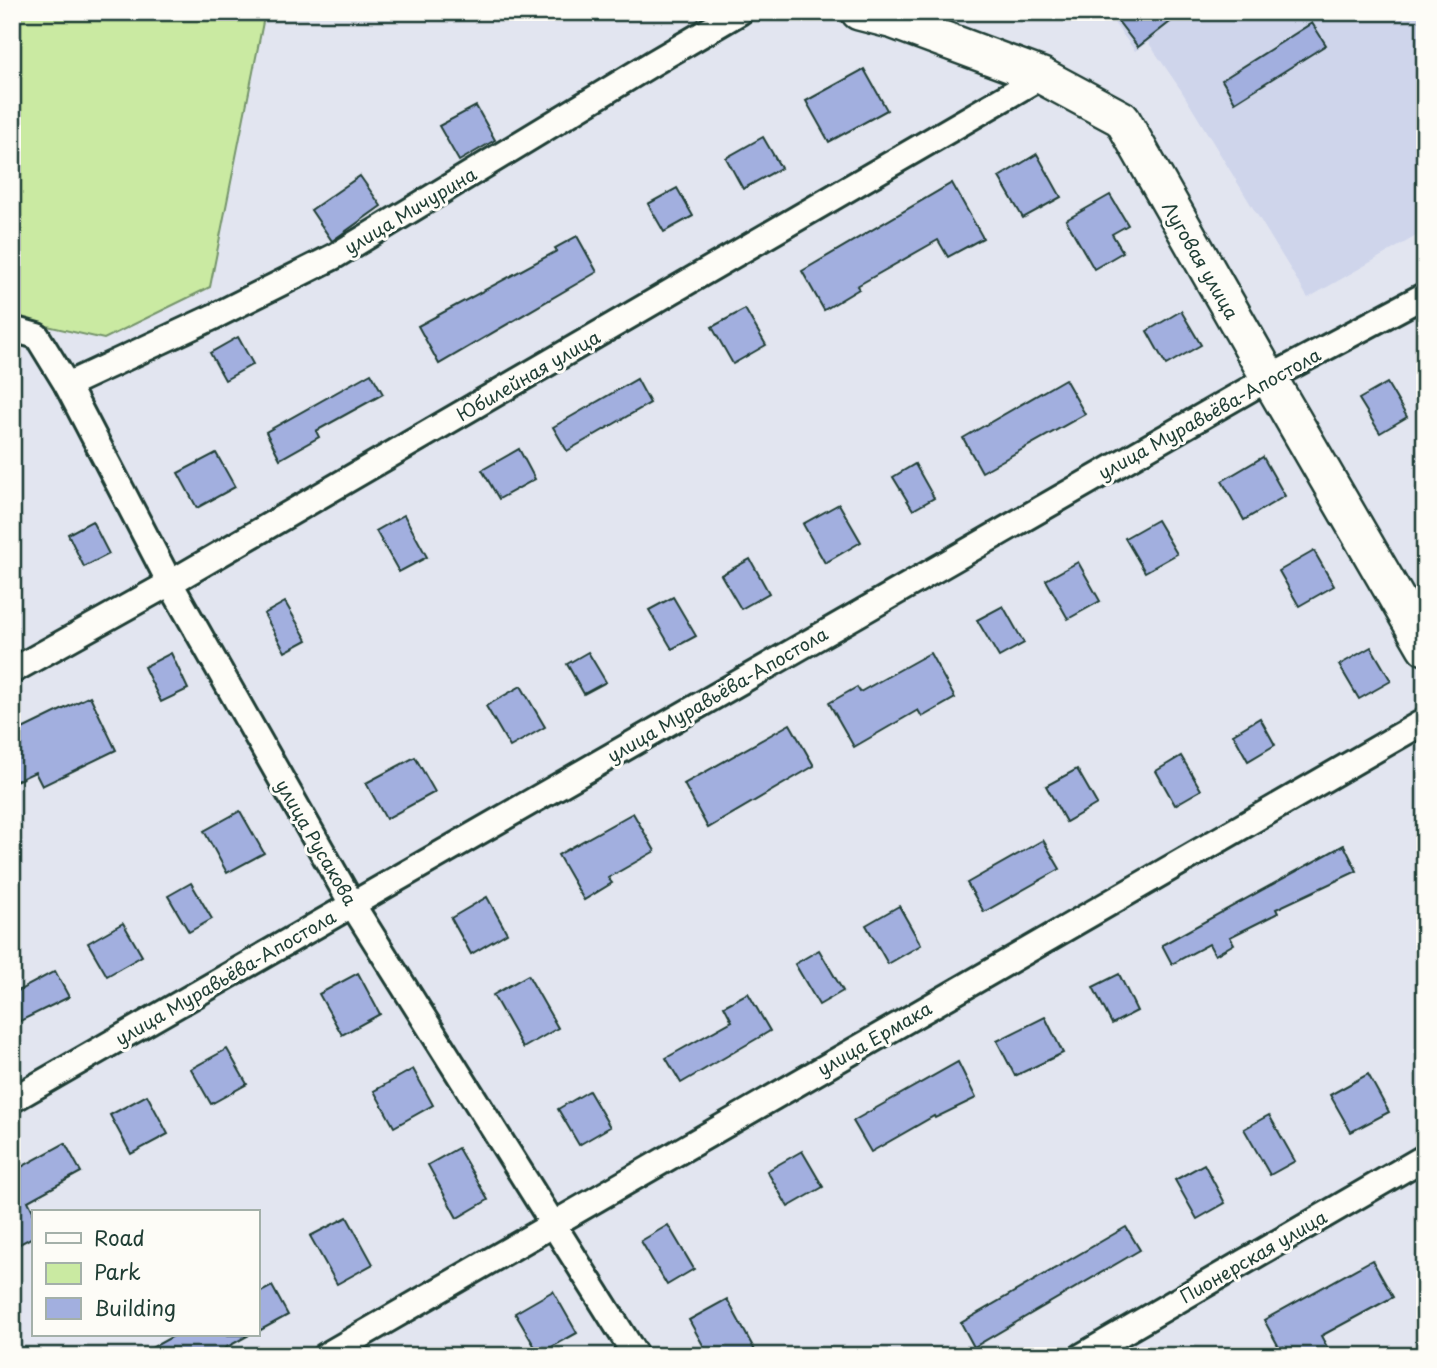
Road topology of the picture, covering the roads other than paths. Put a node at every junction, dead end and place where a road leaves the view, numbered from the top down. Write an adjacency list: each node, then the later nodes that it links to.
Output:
1 (740, 12): 7 (street, улица Мичурина)
2 (859, 12): 3 (street, Луговая улица)
3 (1042, 76): 6 (street, Луговая улица); 8 (street, Юбилейная улица)
4 (1425, 295): 6 (street, улица Муравьёва-Апостола)
5 (12, 329): 7 (street, улица Русакова)
6 (1269, 378): 9 (street, Луговая улица); 12 (street, улица Муравьёва-Апостола)
7 (67, 385): 8 (street, улица Русакова)
8 (170, 583): 10 (street, Юбилейная улица); 12 (street, улица Русакова)
9 (1425, 647)
10 (12, 671)
11 (1425, 721): 15 (street, улица Ермака)
12 (352, 904): 13 (street, улица Муравьёва-Апостола); 15 (street, улица Русакова)
13 (12, 1100)
14 (1425, 1157): 18 (street, Пионерская улица)
15 (551, 1224): 16 (street, улица Ермака); 17 (street, улица Русакова)
16 (325, 1356)
17 (636, 1356)
18 (1082, 1356)

